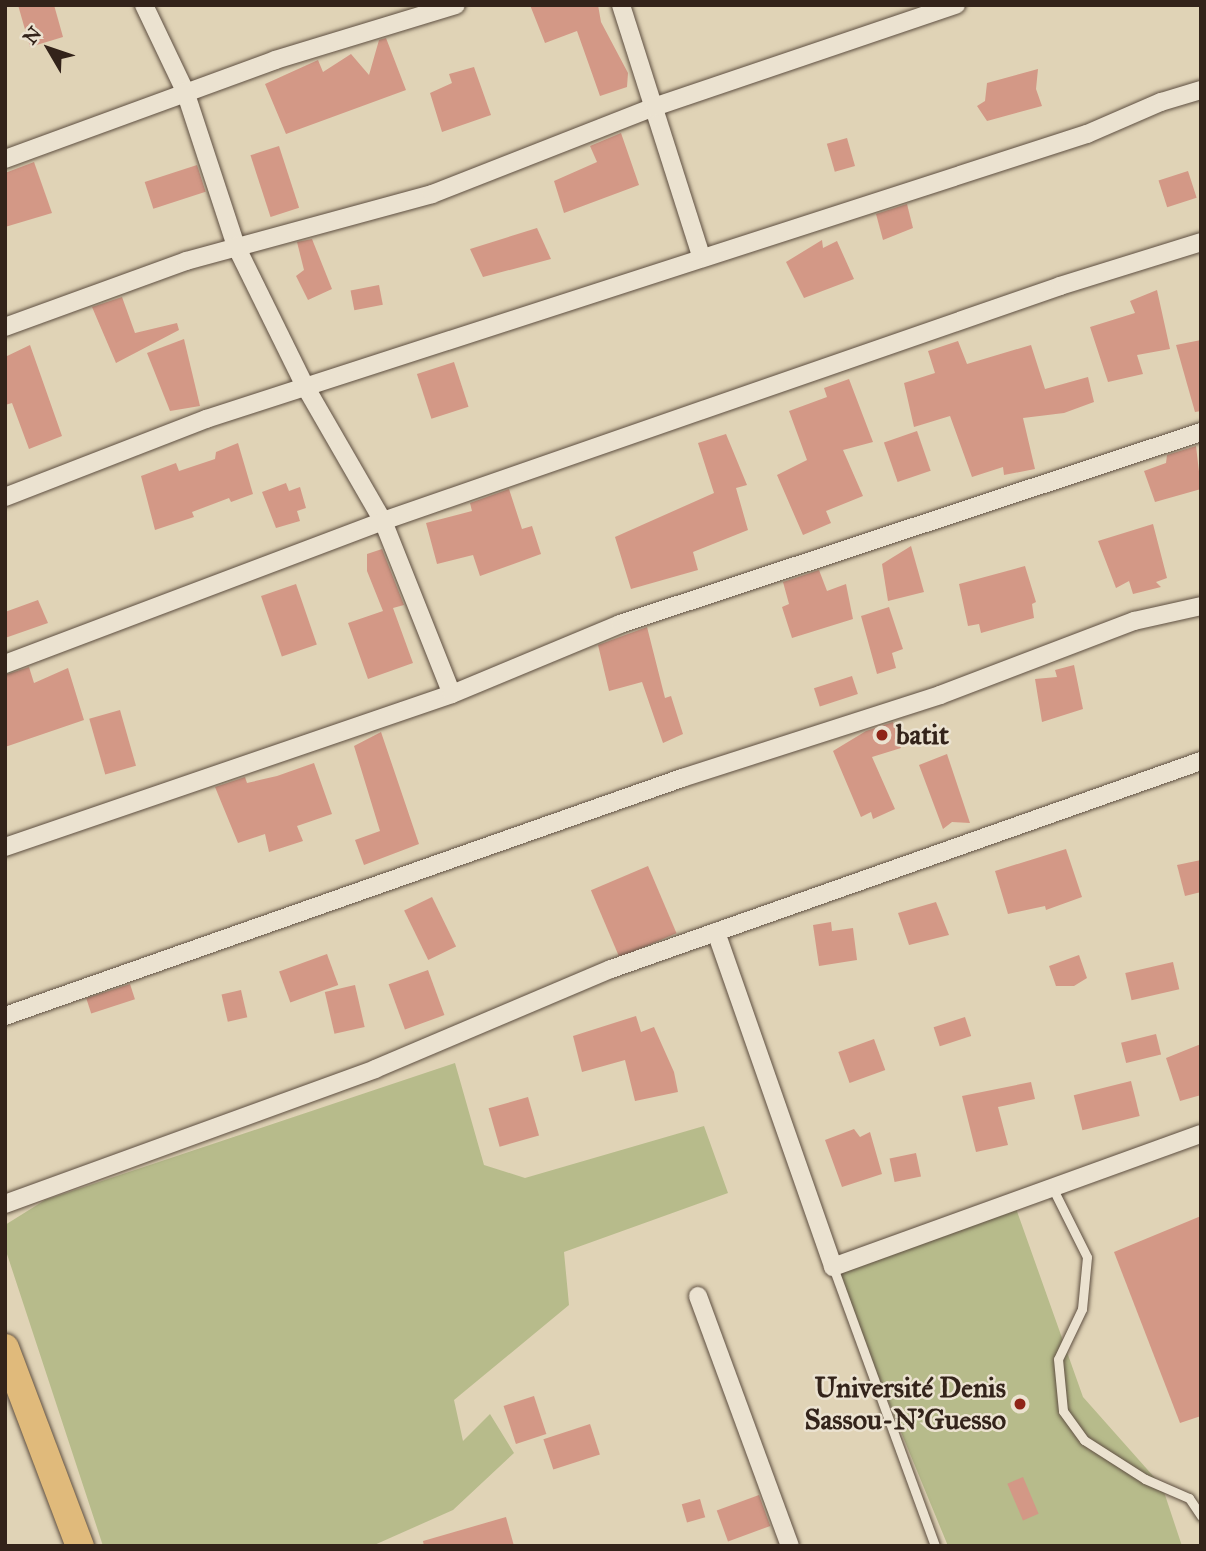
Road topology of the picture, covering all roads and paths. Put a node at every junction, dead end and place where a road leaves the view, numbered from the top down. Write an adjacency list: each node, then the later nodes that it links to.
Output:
1 (144, 5): 6 (street)
2 (456, 5): 6 (street)
3 (621, 5): 7 (street)
4 (956, 5): 7 (street)
5 (1201, 90): 11 (street)
6 (184, 91): 8 (street); 10 (street)
7 (654, 107): 10 (street); 11 (street)
8 (5, 159)
9 (1201, 242): 16 (street)
10 (236, 246): 12 (street); 13 (street)
11 (701, 256): 13 (street)
12 (5, 327)
13 (305, 386): 15 (street); 16 (street)
14 (1201, 432): 19 (street)
15 (5, 497)
16 (383, 521): 18 (street); 19 (street)
17 (1201, 606): 23 (street)
18 (5, 664)
19 (452, 694): 21 (street)
20 (1201, 761): 22 (street)
21 (5, 847)
22 (716, 932): 26 (street); 27 (street)
23 (5, 1016)
24 (1201, 1135): 25 (street)
25 (1052, 1187): 27 (street); 30 (lane)
26 (5, 1204)
27 (833, 1267): 33 (lane)
28 (698, 1296): 32 (street)
29 (5, 1348): 31 (main road)
30 (1201, 1516)
31 (80, 1546)
32 (790, 1546)
33 (934, 1546)

